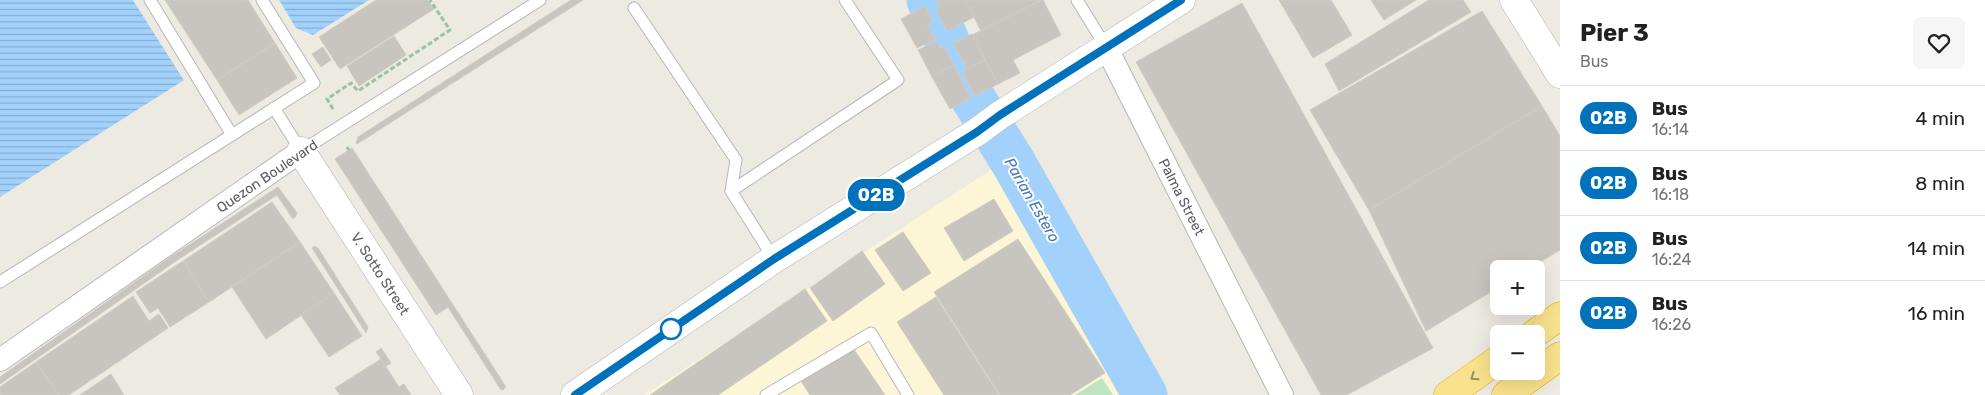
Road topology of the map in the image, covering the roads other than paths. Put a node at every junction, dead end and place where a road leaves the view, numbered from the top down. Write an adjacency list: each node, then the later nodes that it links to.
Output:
1 (150, 0): 12 (lane)
2 (262, 0): 11 (lane)
3 (845, 0): 14 (lane)
4 (1077, 0): 9 (lane, Palma Street)
5 (1181, 0): 9 (street)
6 (1514, 0): 10 (street)
7 (532, 2): 13 (lane, Quezon Boulevard)
8 (634, 8): 14 (lane)
9 (1106, 48): 15 (street); 26 (street, Palma Street)
10 (1560, 74)
11 (274, 108): 12 (lane); 13 (lane)
12 (232, 135): 16 (lane)
13 (301, 151): 20 (street, Quezon Boulevard); 22 (street, V. Sotto Street)
14 (731, 191): 15 (lane)
15 (774, 259): 23 (street)
16 (0, 282)
17 (1560, 316): 18 (highway)
18 (1545, 326)
19 (1560, 356): 28 (highway)
20 (0, 360)
21 (1490, 365): 27 (highway, one-way to 27)
22 (460, 395)
23 (575, 395)
24 (766, 395): 25 (lane)
25 (908, 395)
26 (1282, 395)
27 (1448, 395)
28 (1506, 395)

